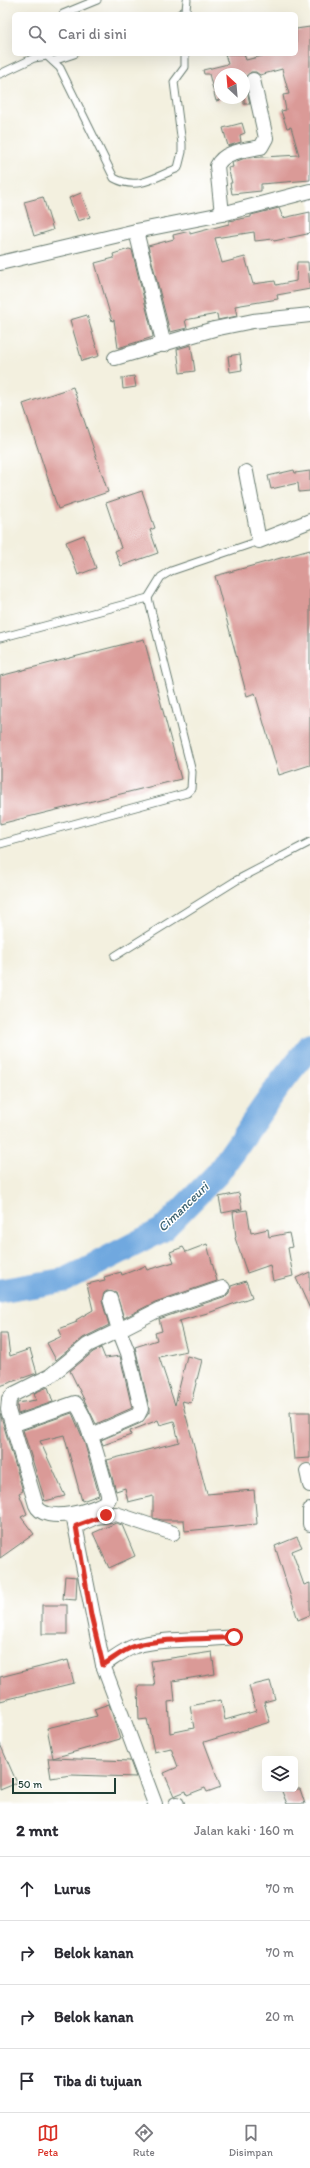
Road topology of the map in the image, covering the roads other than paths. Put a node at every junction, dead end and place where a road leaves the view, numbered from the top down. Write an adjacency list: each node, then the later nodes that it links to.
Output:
1 (97, 0): 3 (lane)
2 (187, 0): 4 (lane)
3 (68, 12)
4 (183, 12)
5 (185, 56): 6 (lane)
6 (49, 57): 7 (lane)
7 (0, 74)
8 (253, 80): 10 (street)
9 (310, 191): 10 (street)
10 (222, 214): 11 (street)
11 (136, 231): 12 (street); 14 (street)
12 (0, 263)
13 (310, 315): 14 (street)
14 (164, 345): 15 (street)
15 (115, 358)
16 (246, 472): 18 (street)
17 (310, 521): 18 (street)
18 (258, 541): 19 (lane)
19 (148, 598): 20 (lane); 22 (lane)
20 (0, 638)
21 (310, 842): 23 (lane)
22 (0, 844)
23 (115, 956)
24 (223, 1288): 26 (street)
25 (110, 1299): 26 (street)
26 (119, 1330): 27 (street); 28 (street)
27 (12, 1425): 28 (street); 30 (street)
28 (90, 1436): 30 (street)
29 (310, 1510): 31 (street)
30 (74, 1520): 32 (street); 34 (street)
31 (310, 1524)
32 (173, 1533)
33 (234, 1637): 34 (street)
34 (103, 1665): 35 (street)
35 (155, 1804)

